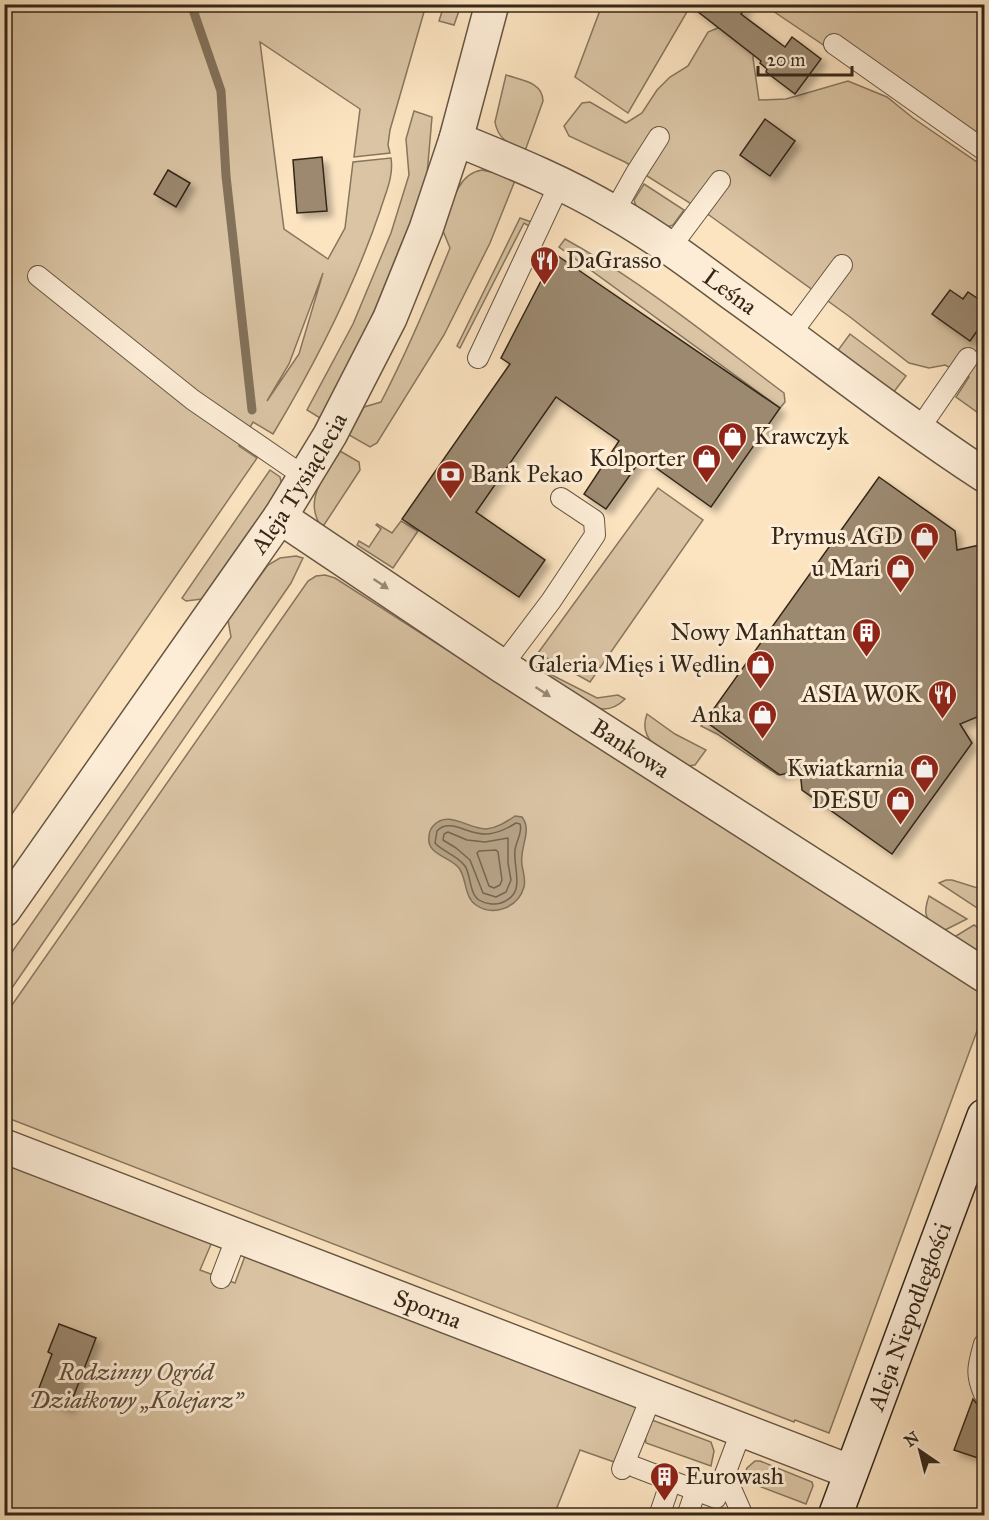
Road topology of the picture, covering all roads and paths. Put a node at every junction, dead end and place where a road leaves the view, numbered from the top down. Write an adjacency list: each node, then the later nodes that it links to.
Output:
1 (492, 4): 4 (street, Aleja Tysiąclecia)
2 (834, 44): 5 (lane)
3 (659, 137): 8 (lane)
4 (456, 139): 7 (street, Leśna); 17 (street, Aleja Tysiąclecia)
5 (984, 150)
6 (720, 181): 9 (lane)
7 (560, 183): 8 (street, Leśna); 13 (lane)
8 (614, 212): 9 (street, Leśna)
9 (670, 248): 12 (street, Leśna)
10 (842, 265): 12 (lane)
11 (38, 276): 17 (lane)
12 (790, 335): 15 (street, Leśna)
13 (478, 358)
14 (968, 358): 15 (lane)
15 (919, 429): 16 (street, Leśna)
16 (984, 475)
17 (305, 477): 19 (street, Aleja Tysiąclecia)
18 (561, 498): 20 (lane)
19 (280, 517): 20 (street, Bankowa, one-way to 20); 21 (street, Aleja Tysiąclecia)
20 (501, 666): 22 (street, Bankowa, one-way to 22)
21 (4, 910)
22 (984, 975)
23 (982, 1128): 31 (street, Aleja Niepodległości)
24 (4, 1146): 25 (street, Sporna)
25 (237, 1236): 26 (lane); 29 (street, Sporna)
26 (221, 1278)
27 (984, 1344): 28 (lane)
28 (984, 1394)
29 (652, 1395): 30 (street, Sporna); 33 (lane)
30 (742, 1429): 31 (street, Sporna); 32 (lane)
31 (851, 1472): 38 (street, Aleja Niepodległości)
32 (724, 1475): 34 (lane); 37 (lane)
33 (671, 1481): 34 (lane); 35 (lane)
34 (696, 1490): 36 (lane)
35 (659, 1515)
36 (687, 1515)
37 (743, 1515)
38 (835, 1515)

